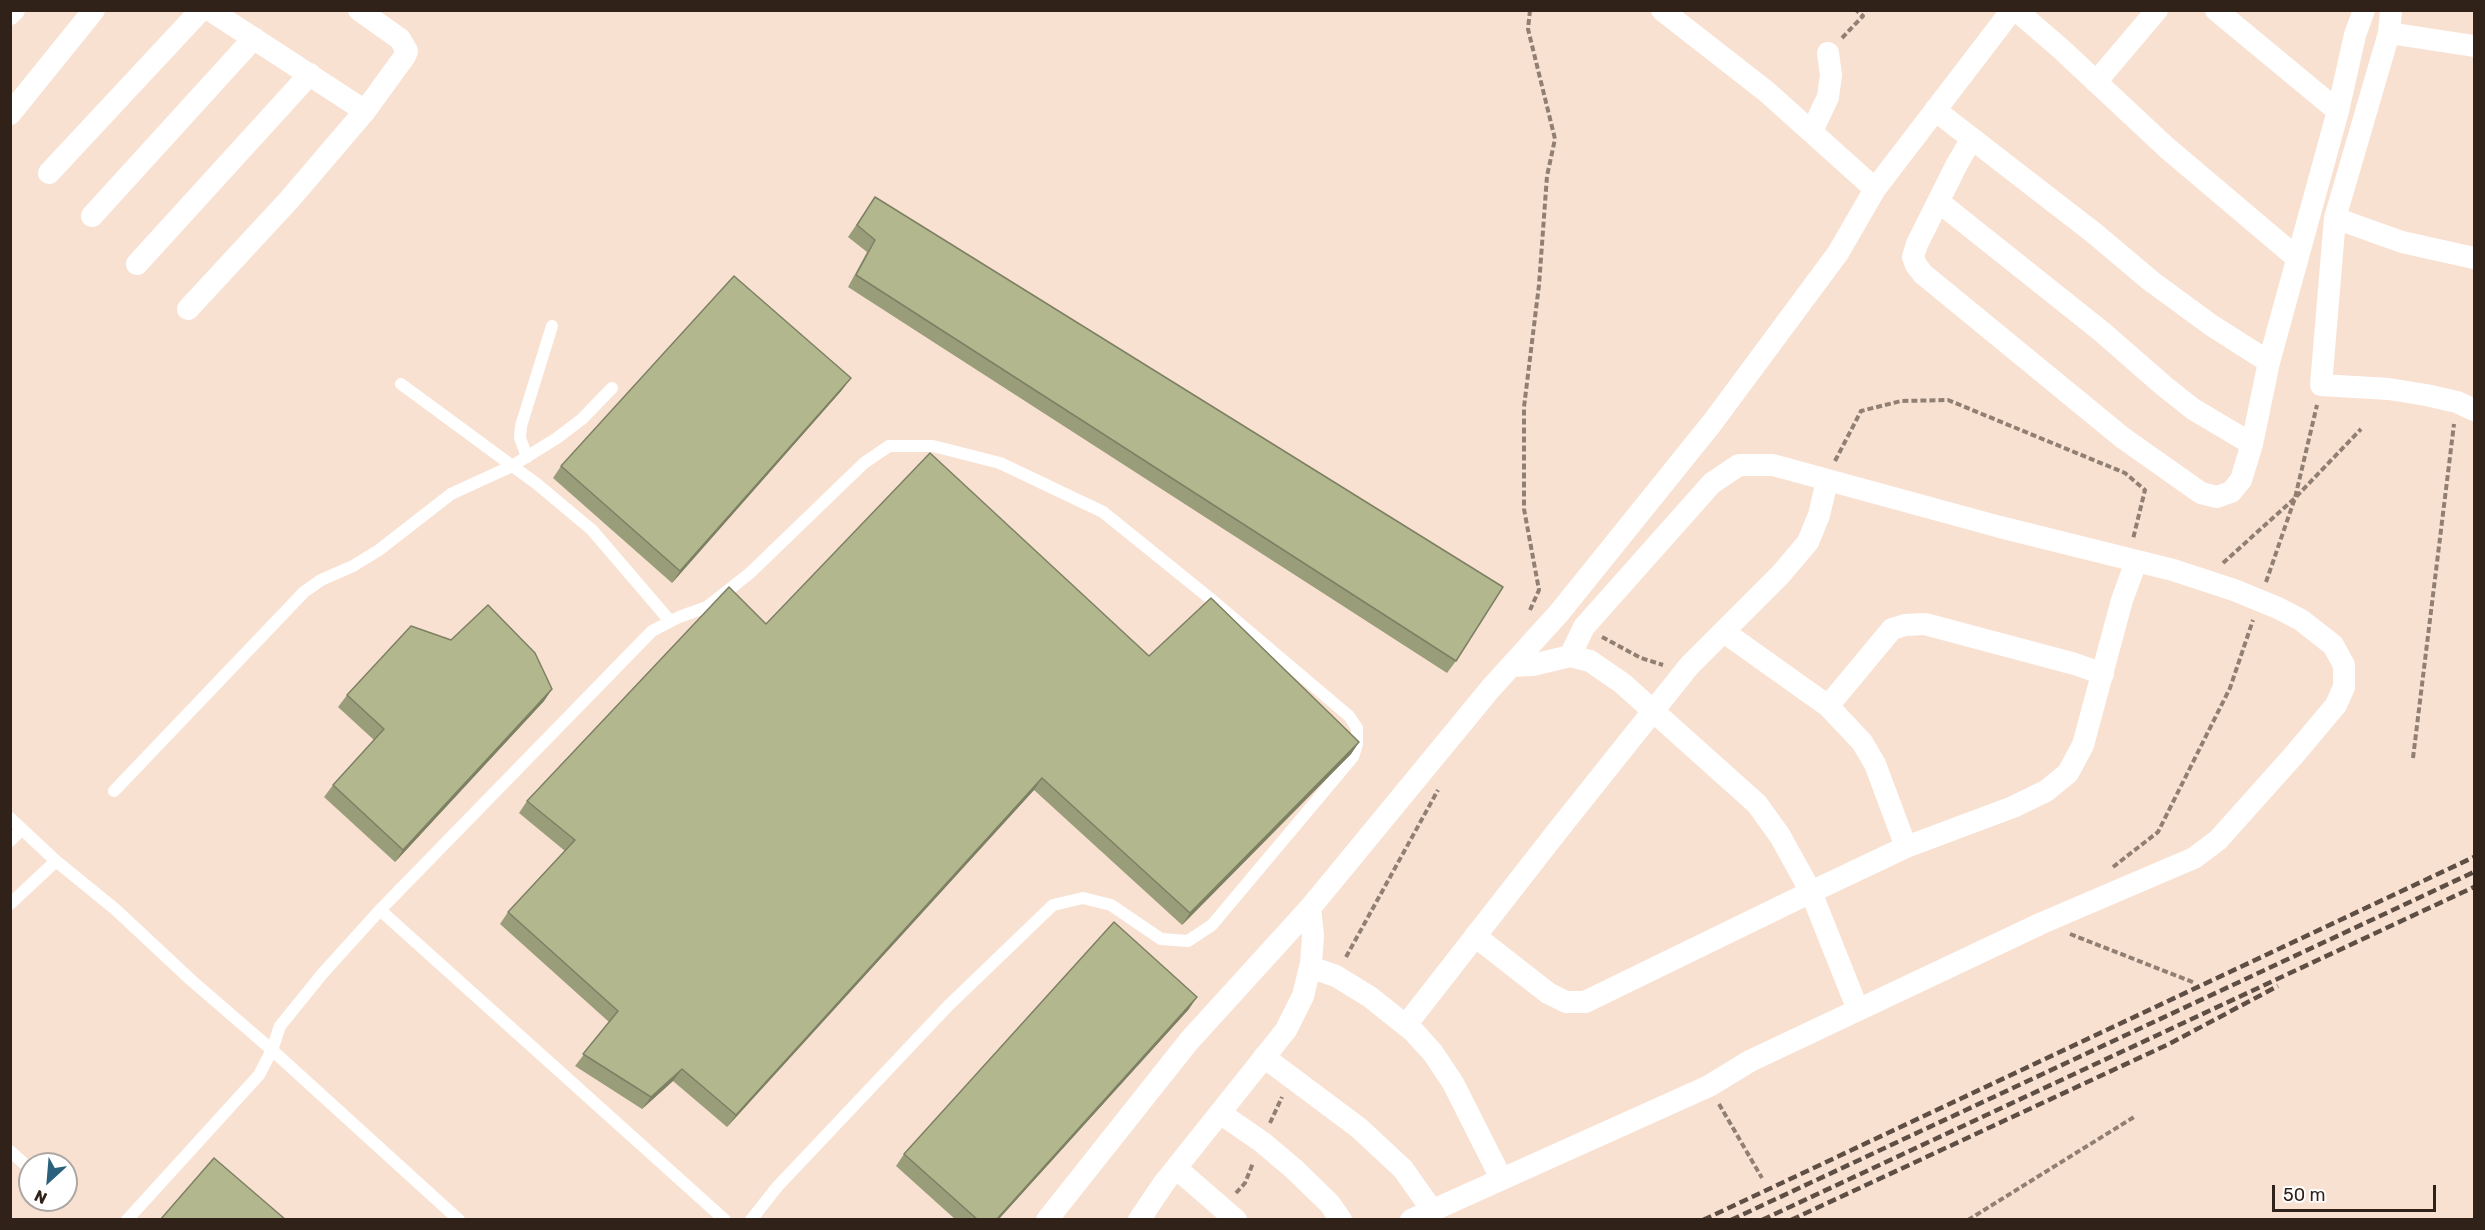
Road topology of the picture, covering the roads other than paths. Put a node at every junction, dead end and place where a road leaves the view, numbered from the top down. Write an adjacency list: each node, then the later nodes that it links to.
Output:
1 (14, 10): 12 (street)
2 (94, 10): 22 (street)
3 (201, 10): 25 (street)
4 (210, 10): 14 (street)
5 (359, 10): 20 (street)
6 (1662, 10): 23 (street)
7 (2014, 10): 18 (street); 19 (street)
8 (2157, 10): 18 (street)
9 (2216, 10): 21 (street)
10 (2364, 10): 21 (street)
11 (2391, 10): 13 (street)
12 (10, 14)
13 (2389, 33): 15 (street); 29 (street)
14 (254, 38): 17 (street); 28 (street)
15 (2475, 46)
16 (1828, 53): 23 (street)
17 (310, 74): 20 (street); 32 (street)
18 (2096, 82): 30 (street)
19 (1935, 110): 24 (street); 26 (street)
20 (365, 111): 33 (street)
21 (2338, 111): 30 (street)
22 (10, 114)
23 (1812, 131): 26 (street)
24 (1971, 140): 27 (street); 35 (street)
25 (49, 173)
26 (1875, 189): 47 (street)
27 (1939, 202): 39 (street); 39 (street)
28 (92, 216)
29 (2335, 218): 31 (street); 38 (street)
30 (2296, 258): 35 (street)
31 (2475, 258)
32 (137, 264)
33 (188, 309)
34 (552, 326): 40 (lane)
35 (2269, 362): 39 (street)
36 (401, 384): 41 (lane)
37 (612, 388): 40 (lane)
38 (2466, 406)
39 (2252, 444)
40 (527, 457): 41 (lane)
41 (512, 466): 44 (lane); 51 (lane)
42 (1827, 481): 43 (street); 45 (street); 46 (street)
43 (2136, 562): 48 (street); 63 (street)
44 (670, 621): 60 (lane); 75 (lane)
45 (1724, 632): 49 (street); 50 (street)
46 (1570, 656): 47 (street); 50 (street)
47 (1511, 666): 59 (street)
48 (2103, 674): 49 (street); 55 (street)
49 (1828, 706): 55 (street)
50 (1653, 711): 57 (street); 61 (street)
51 (114, 791)
52 (10, 818): 53 (lane)
53 (22, 829): 54 (lane); 56 (lane)
54 (10, 841)
55 (1906, 848): 57 (street)
56 (56, 861): 58 (lane); 65 (lane)
57 (1811, 892): 61 (street); 63 (street)
58 (10, 904)
59 (1310, 908): 62 (street); 76 (street)
60 (380, 910): 65 (lane); 74 (lane)
61 (1475, 936): 64 (street)
62 (1310, 967): 64 (street); 66 (street)
63 (1858, 1010): 69 (street)
64 (1406, 1025): 69 (street)
65 (272, 1050): 72 (lane); 73 (lane)
66 (1264, 1057): 67 (street); 70 (street)
67 (1220, 1113): 68 (street); 78 (street)
68 (1176, 1168): 71 (street); 77 (street)
69 (1501, 1178): 70 (street)
70 (1432, 1210): 79 (street)
71 (1230, 1214)
72 (127, 1220)
73 (459, 1220)
74 (725, 1220)
75 (751, 1220)
76 (1047, 1220)
77 (1139, 1220)
78 (1341, 1220)
79 (1412, 1220)

